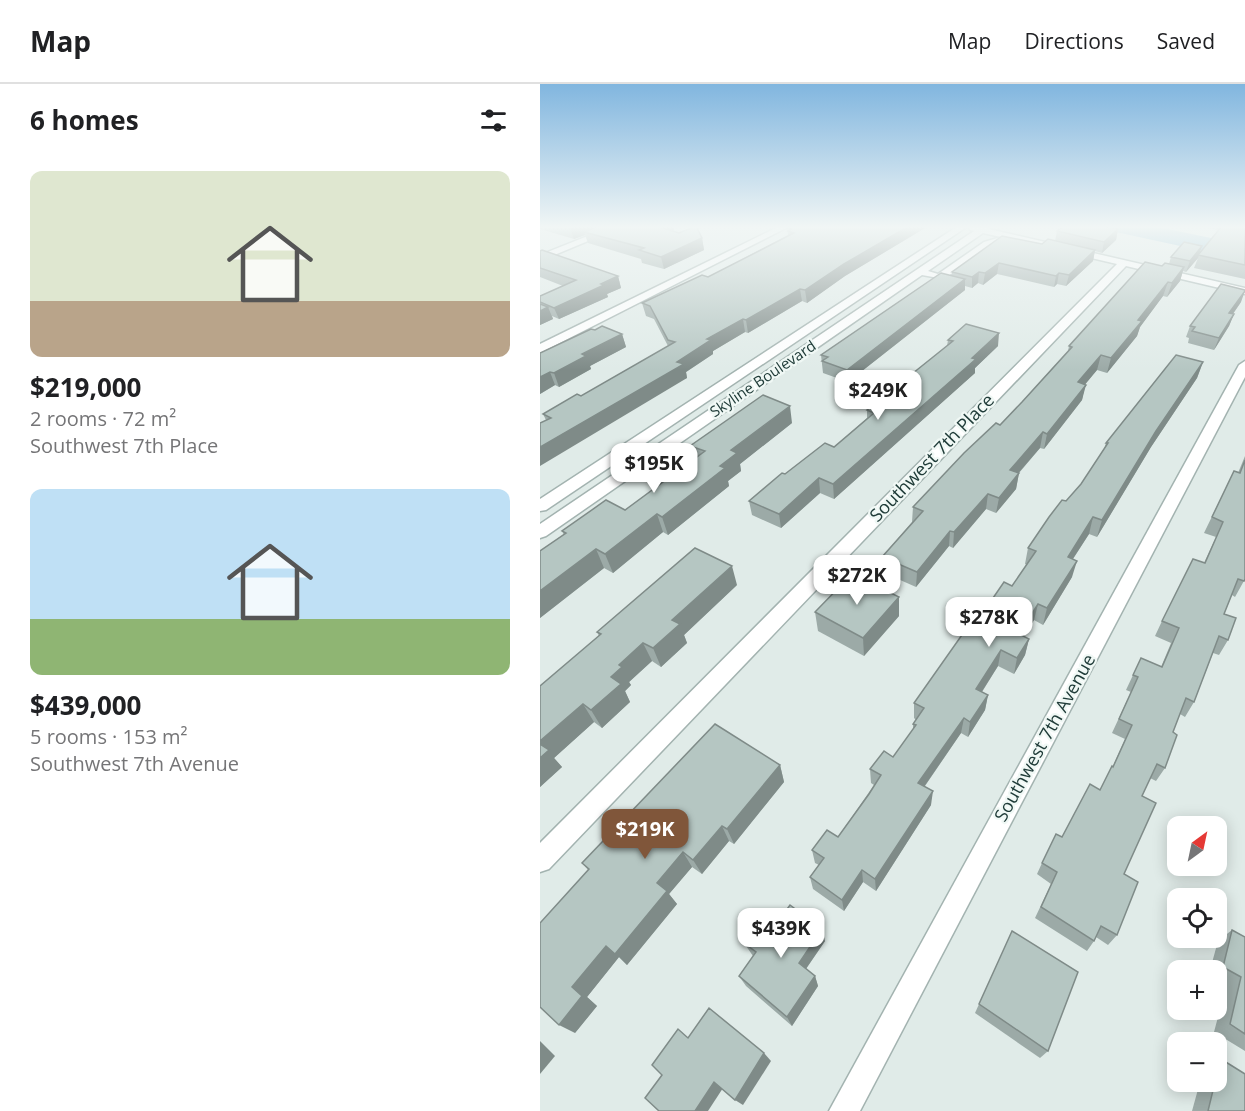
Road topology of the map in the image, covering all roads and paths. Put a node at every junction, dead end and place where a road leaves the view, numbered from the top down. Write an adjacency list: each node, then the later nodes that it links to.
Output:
1 (690, 274): 9 (street)
2 (891, 274): 11 (street, Skyline Boulevard)
3 (916, 274): 12 (street, Skyline Boulevard)
4 (927, 274): 5 (street)
5 (944, 274)
6 (1113, 274): 13 (street, Southwest 7th Place)
7 (1171, 274): 8 (street)
8 (1245, 291)
9 (540, 349)
10 (1245, 365): 14 (street, Southwest 7th Avenue)
11 (540, 506)
12 (540, 532)
13 (540, 860)
14 (844, 1111)

